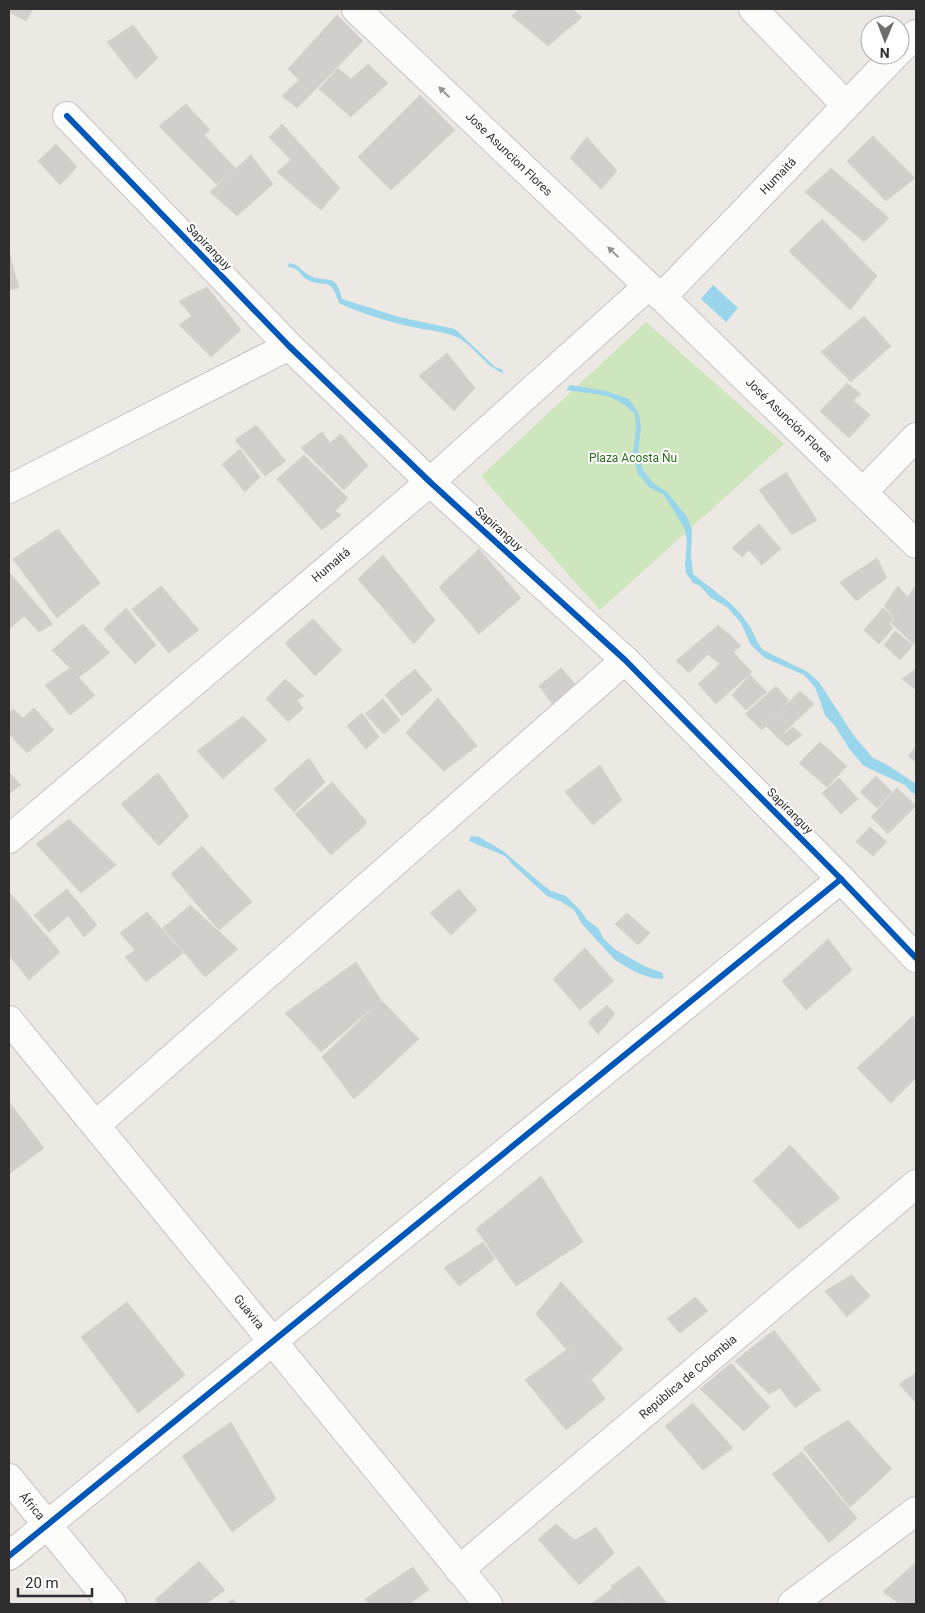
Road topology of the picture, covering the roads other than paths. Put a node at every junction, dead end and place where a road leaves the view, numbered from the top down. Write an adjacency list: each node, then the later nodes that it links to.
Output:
1 (356, 9): 6 (street, Jose Asuncion Flores, one-way to 1)
2 (753, 9): 4 (street)
3 (885, 65): 4 (street, Humaitá)
4 (846, 105): 6 (street, Humaitá)
5 (67, 116): 7 (street, Sapiranguy)
6 (655, 292): 9 (street, Humaitá); 11 (street, José Asunción Flores)
7 (289, 346): 9 (street, Sapiranguy); 10 (street)
8 (916, 436): 11 (street)
9 (430, 482): 13 (street, Sapiranguy); 14 (street, Humaitá)
10 (9, 489)
11 (863, 492): 12 (street, José Asunción Flores)
12 (916, 544)
13 (625, 660): 15 (street, Sapiranguy); 18 (street)
14 (9, 839)
15 (841, 879): 16 (street, Sapiranguy); 20 (street)
16 (916, 958)
17 (9, 1020): 18 (street, Guavira)
18 (96, 1125): 20 (street, Guavira)
19 (916, 1184): 25 (street, República de Colombia)
20 (272, 1341): 23 (street); 25 (street, Guavira)
21 (9, 1478): 23 (street, África)
22 (916, 1511): 28 (street)
23 (48, 1524): 24 (street); 26 (street, África)
24 (9, 1556)
25 (459, 1570): 27 (street, Guavira)
26 (112, 1604)
27 (488, 1604)
28 (792, 1604)

